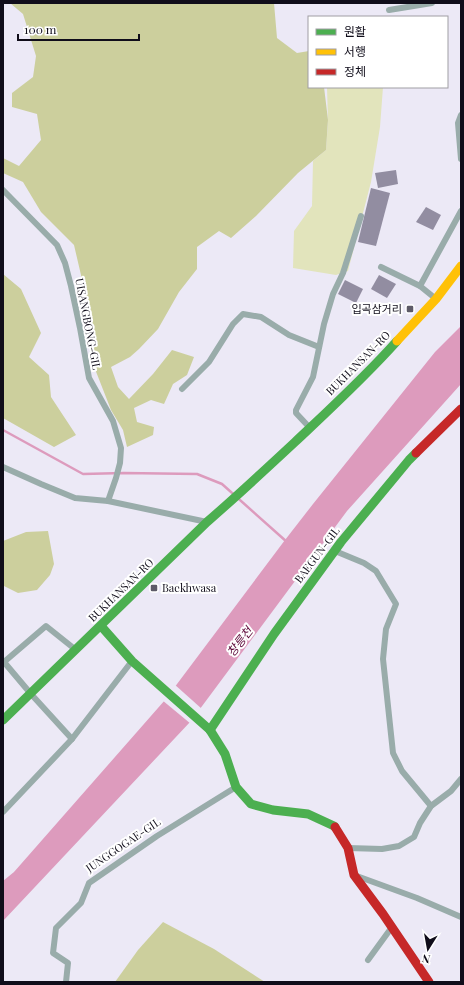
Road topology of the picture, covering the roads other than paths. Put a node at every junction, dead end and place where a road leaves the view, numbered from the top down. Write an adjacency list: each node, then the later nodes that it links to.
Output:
1 (432, 3): 2 (street)
2 (389, 10)
3 (461, 115): 4 (street)
4 (461, 159)
5 (3, 190): 17 (street, UISANGBONG-GIL)
6 (461, 211): 10 (street)
7 (361, 216): 12 (street)
8 (461, 266): 11 (street, BUKHANSAN-RO)
9 (381, 267): 10 (street)
10 (420, 286): 11 (street)
11 (436, 299): 15 (street, BUKHANSAN-RO)
12 (319, 347): 13 (street); 15 (street)
13 (182, 389)
14 (461, 409): 19 (street, BAEGUN-GIL)
15 (310, 428): 18 (street, BUKHANSAN-RO)
16 (3, 467): 17 (street)
17 (108, 501): 18 (street)
18 (208, 522): 20 (street, BUKHANSAN-RO)
19 (335, 551): 25 (street, BAEGUN-GIL); 29 (street)
20 (101, 626): 21 (street, BUKHANSAN-RO); 22 (street)
21 (76, 650): 23 (street, BUKHANSAN-RO); 23 (street)
22 (132, 661): 25 (street); 26 (street)
23 (31, 694): 24 (street, BUKHANSAN-RO); 26 (street)
24 (3, 720)
25 (210, 730): 28 (street)
26 (72, 739): 30 (street)
27 (461, 779): 29 (street)
28 (236, 788): 31 (street); 36 (street, JUNGGOGAE-GIL)
29 (431, 806): 31 (street)
30 (3, 812)
31 (348, 848): 32 (street)
32 (354, 874): 33 (street); 34 (street)
33 (461, 917)
34 (392, 927): 35 (street); 37 (street)
35 (368, 960)
36 (66, 982)
37 (429, 982)

